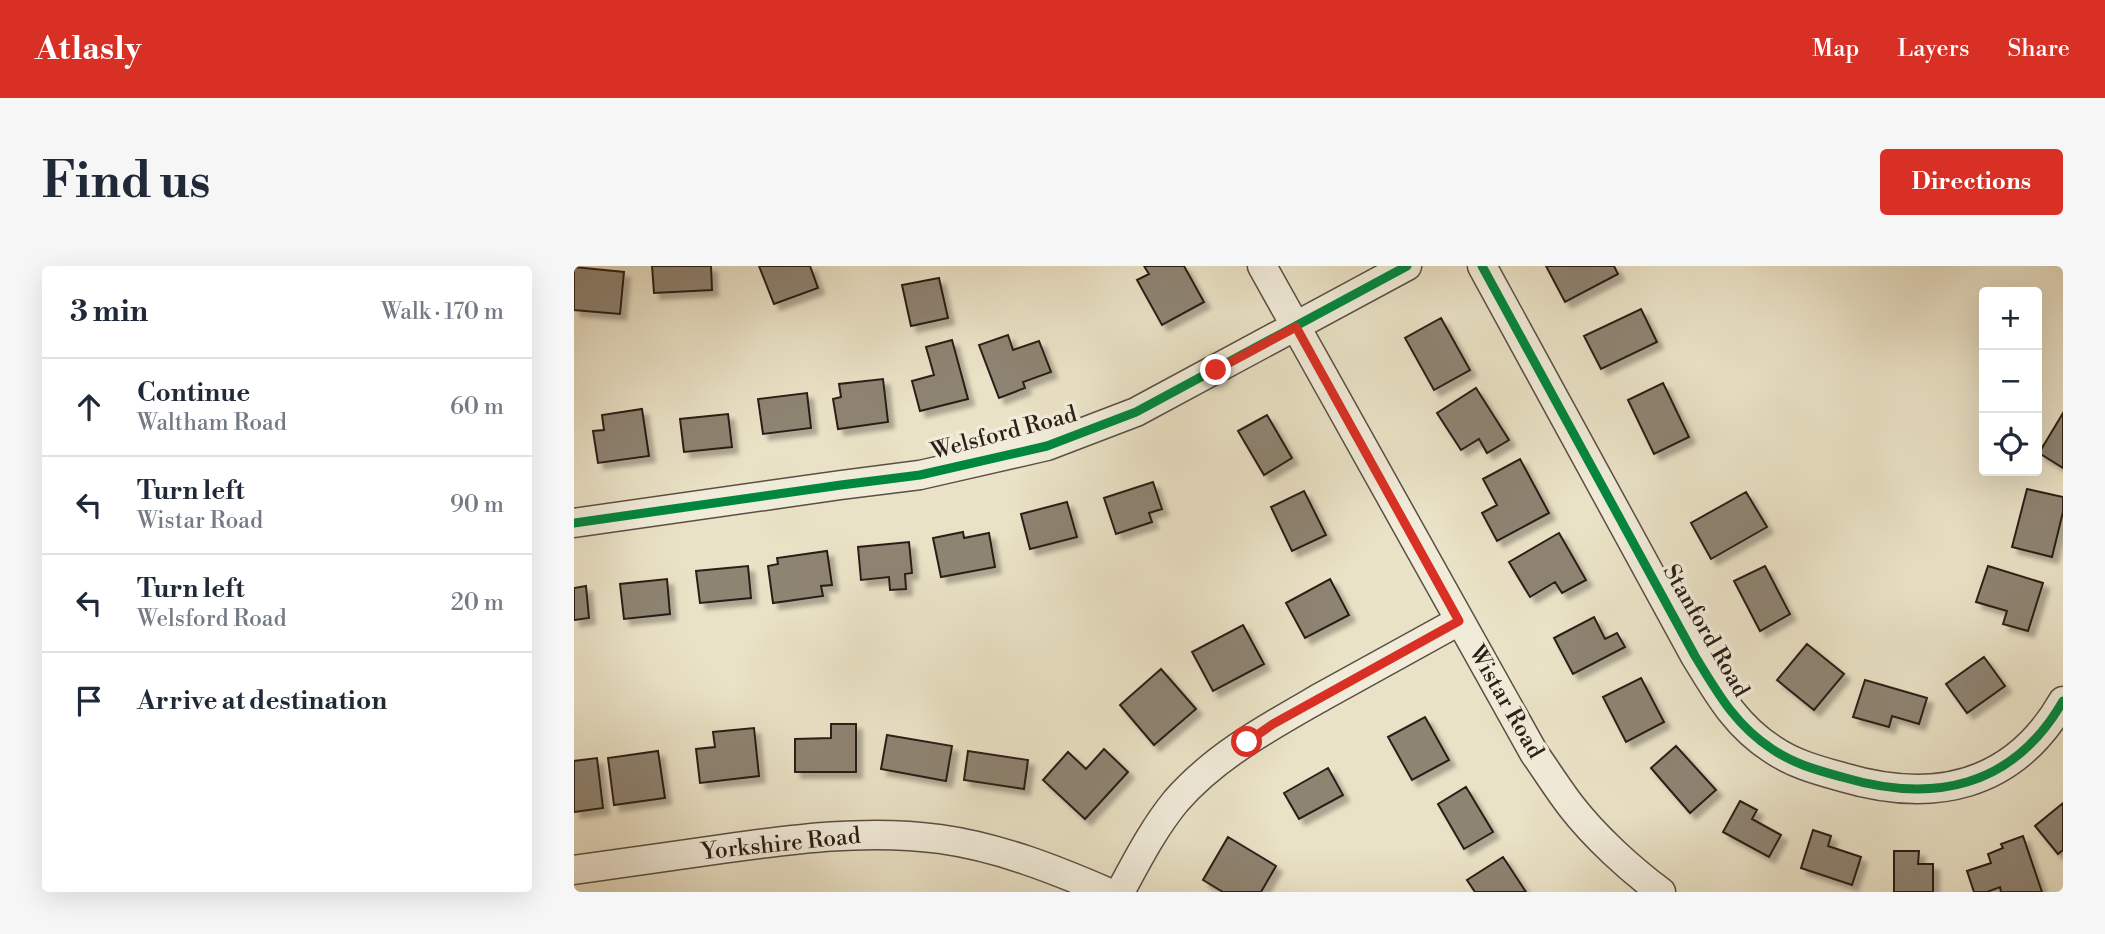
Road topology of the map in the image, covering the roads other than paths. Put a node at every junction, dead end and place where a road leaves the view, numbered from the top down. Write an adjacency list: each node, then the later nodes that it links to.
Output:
1 (1262, 266): 4 (street, Wistar Road)
2 (1407, 266): 4 (street, Welsford Road)
3 (1482, 266): 7 (street, Stanford Road)
4 (1296, 327): 5 (street, Welsford Road); 6 (street, Wistar Road)
5 (574, 523)
6 (1459, 621): 10 (street); 11 (street, Wistar Road)
7 (2063, 701)
8 (574, 870): 9 (street, Yorkshire Road)
9 (1107, 892)
10 (1120, 892)
11 (1661, 892)

